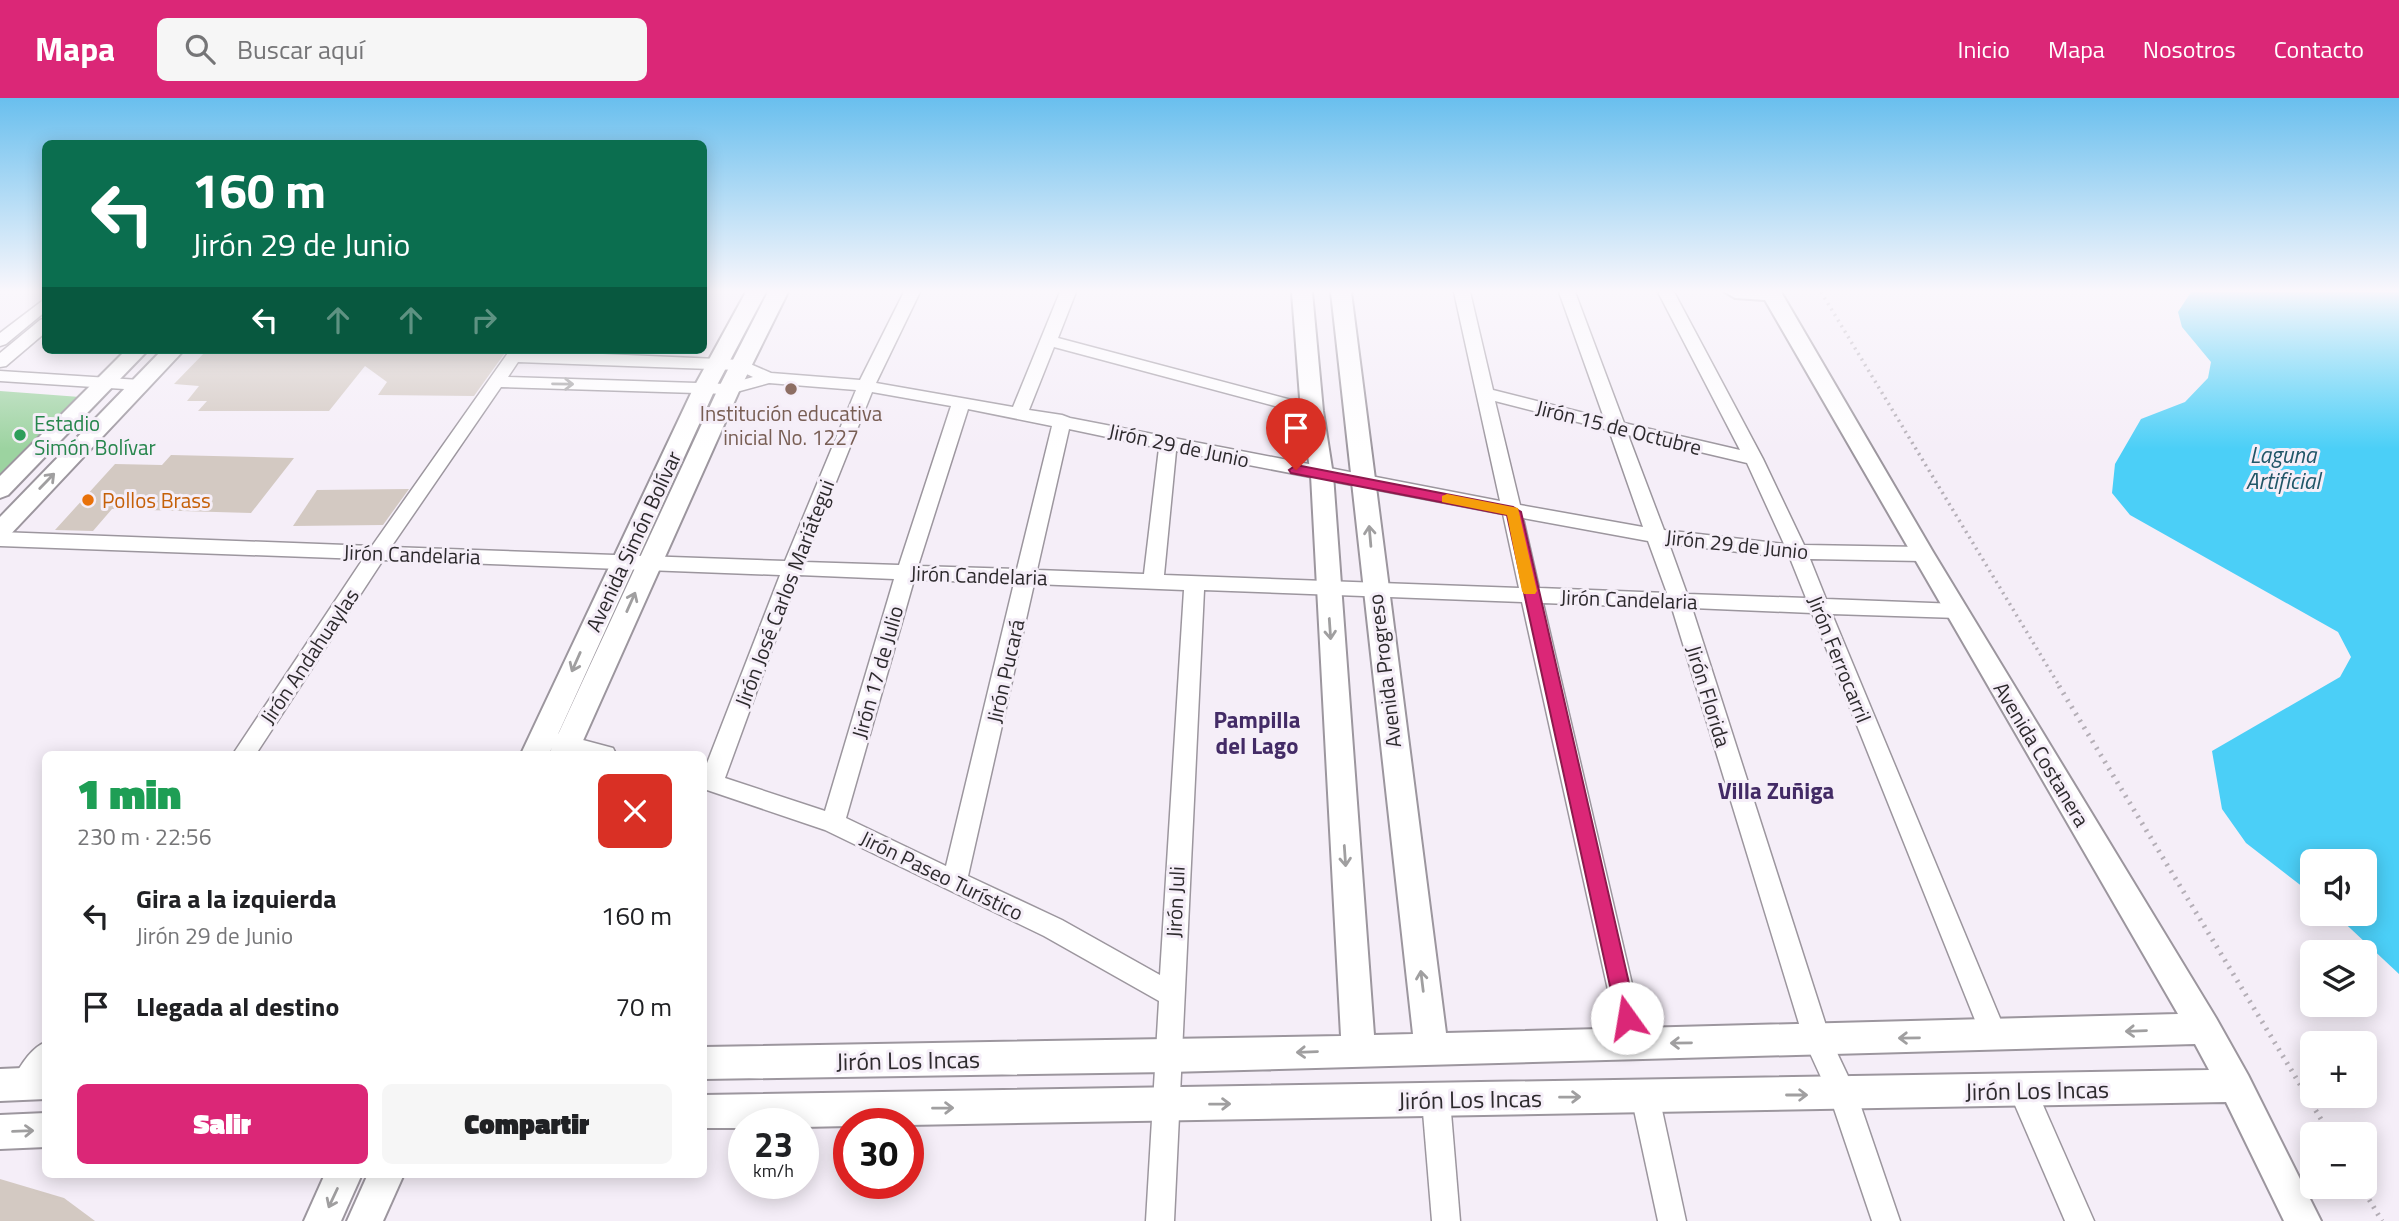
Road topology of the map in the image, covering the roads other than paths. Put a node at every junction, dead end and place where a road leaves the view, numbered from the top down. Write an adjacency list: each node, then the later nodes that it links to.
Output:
1 (21, 344): 16 (street)
2 (737, 344): 17 (street, Avenida Simón Bolívar)
3 (743, 344): 17 (street, Avenida Simón Bolívar)
4 (886, 344): 23 (street, Jirón José Carlos Mariátegui)
5 (1048, 344): 28 (street)
6 (1062, 344): 27 (street)
7 (1306, 344): 27 (street)
8 (1348, 344): 34 (street, Avenida Progreso)
9 (1474, 344): 25 (street)
10 (1586, 344): 30 (street, Jirón Florida)
11 (1694, 344): 32 (street, Jirón Ferrocarril)
12 (1801, 344): 42 (street, Avenida Costanera)
13 (134, 354): 21 (street)
14 (170, 354): 22 (street)
15 (515, 354): 17 (street, Jirón 29 de Junio); 20 (street, Jirón Andahuaylas)
16 (0, 362)
17 (729, 365): 19 (street, Jirón 29 de Junio); 24 (street, Avenida Simón Bolívar)
18 (0, 376): 21 (street)
19 (768, 377): 23 (street, Jirón 29 de Junio); 24 (street, Jirón 29 de Junio)
20 (495, 382): 24 (street, Jirón 29 de Junio, one-way to 24); 41 (street, Jirón Andahuaylas)
21 (105, 383): 22 (street); 35 (street)
22 (140, 385): 37 (street, one-way to 22)
23 (866, 386): 26 (street, Jirón 29 de Junio); 45 (street, Jirón José Carlos Mariátegui)
24 (717, 388): 43 (street, Avenida Simón Bolívar); 44 (street, Avenida Simón Bolívar)
25 (1485, 393): 30 (street, Jirón 15 de Octubre); 36 (street)
26 (961, 402): 28 (street, Jirón 29 de Junio); 46 (street, Jirón 17 de Julio)
27 (1312, 411): 33 (street)
28 (1019, 413): 29 (street, Jirón 29 de Junio)
29 (1062, 420): 31 (street, Jirón 29 de Junio); 47 (street, Jirón Pucará)
30 (1615, 426): 32 (street, Jirón 15 de Octubre); 38 (street, Jirón Florida)
31 (1168, 443): 33 (street, Jirón 29 de Junio); 48 (street)
32 (1754, 458): 40 (street, Jirón Ferrocarril)
33 (1322, 475): 34 (street, Jirón 29 de Junio); 51 (street)
34 (1365, 483): 36 (street, Jirón 29 de Junio); 50 (street, Avenida Progreso, one-way to 34)
35 (0, 490)
36 (1513, 512): 38 (street, Jirón 29 de Junio); 52 (street)
37 (0, 531)
38 (1656, 536): 40 (street, Jirón 29 de Junio); 53 (street, Jirón Florida)
39 (0, 539): 41 (street, Jirón Candelaria)
40 (1797, 552): 42 (street, Jirón 29 de Junio); 54 (street, Jirón Ferrocarril)
41 (377, 553): 43 (street, Jirón Candelaria); 58 (street, Jirón Andahuaylas)
42 (1922, 554): 55 (street, Avenida Costanera)
43 (622, 562): 44 (street, Jirón Candelaria); 56 (street, Avenida Simón Bolívar, one-way to 56)
44 (649, 563): 45 (street, Jirón Candelaria); 57 (street, Avenida Simón Bolívar, one-way to 44)
45 (792, 568): 46 (street, Jirón Candelaria); 59 (street, Jirón José Carlos Mariátegui)
46 (906, 573): 47 (street, Jirón Candelaria); 60 (street, Jirón 17 de Julio)
47 (1027, 577): 48 (street, Jirón Candelaria); 61 (street, Jirón Pucará)
48 (1153, 581): 49 (street, Jirón Candelaria)
49 (1194, 583): 51 (street, Jirón Candelaria); 62 (street, Jirón Juli)
50 (1374, 588): 51 (street, Jirón Candelaria); 52 (street, Jirón Candelaria); 67 (street, Avenida Progreso, one-way to 50)
51 (1328, 589): 68 (street, one-way to 68)
52 (1530, 596): 53 (street, Jirón Candelaria); 66 (street)
53 (1680, 601): 54 (street, Jirón Candelaria); 65 (street, Jirón Florida)
54 (1818, 607): 55 (street, Jirón Candelaria); 64 (street, Jirón Ferrocarril)
55 (1958, 611): 63 (street, Avenida Costanera)
56 (538, 747): 57 (street)
57 (566, 749)
58 (246, 751)
59 (708, 781): 60 (street, Jirón Paseo Turístico)
60 (833, 823): 61 (street, Jirón Paseo Turístico)
61 (955, 880): 62 (street, Jirón Paseo Turístico)
62 (1170, 994): 69 (street, Jirón Juli)
63 (2204, 1029): 64 (street, Jirón Los Incas, one-way to 64); 73 (street, Avenida Costanera)
64 (1994, 1035): 65 (street, Jirón Los Incas, one-way to 65)
65 (1816, 1040): 66 (street, Jirón Los Incas, one-way to 66); 75 (street, Jirón Florida)
66 (1633, 1044): 67 (street, Jirón Los Incas)
67 (1431, 1049): 68 (street, Jirón Los Incas)
68 (1358, 1050): 69 (street, Jirón Los Incas, one-way to 69)
69 (1170, 1056): 71 (street, Jirón Los Incas); 78 (street, Jirón Juli)
70 (42, 1059): 72 (street)
71 (707, 1063)
72 (24, 1084)
73 (2236, 1086): 74 (street, Jirón Los Incas); 91 (street, Avenida Costanera)
74 (2022, 1089): 75 (street, Jirón Los Incas); 90 (street)
75 (1843, 1095): 76 (street, Jirón Los Incas, one-way to 75); 89 (street, Jirón Florida)
76 (1645, 1096): 77 (street, Jirón Los Incas, one-way to 76); 88 (street)
77 (1436, 1100): 78 (street, Jirón Los Incas, one-way to 77); 87 (street)
78 (1168, 1104): 79 (street, Jirón Los Incas, one-way to 78); 86 (street, Jirón Juli)
79 (707, 1112)
80 (42, 1130): 81 (street, one-way to 80)
81 (0, 1132)
82 (342, 1178): 84 (street, one-way to 84)
83 (384, 1178): 85 (street)
84 (322, 1221)
85 (365, 1221)
86 (1160, 1221)
87 (1446, 1221)
88 (1672, 1221)
89 (1886, 1221)
90 (2080, 1221)
91 (2303, 1221)

